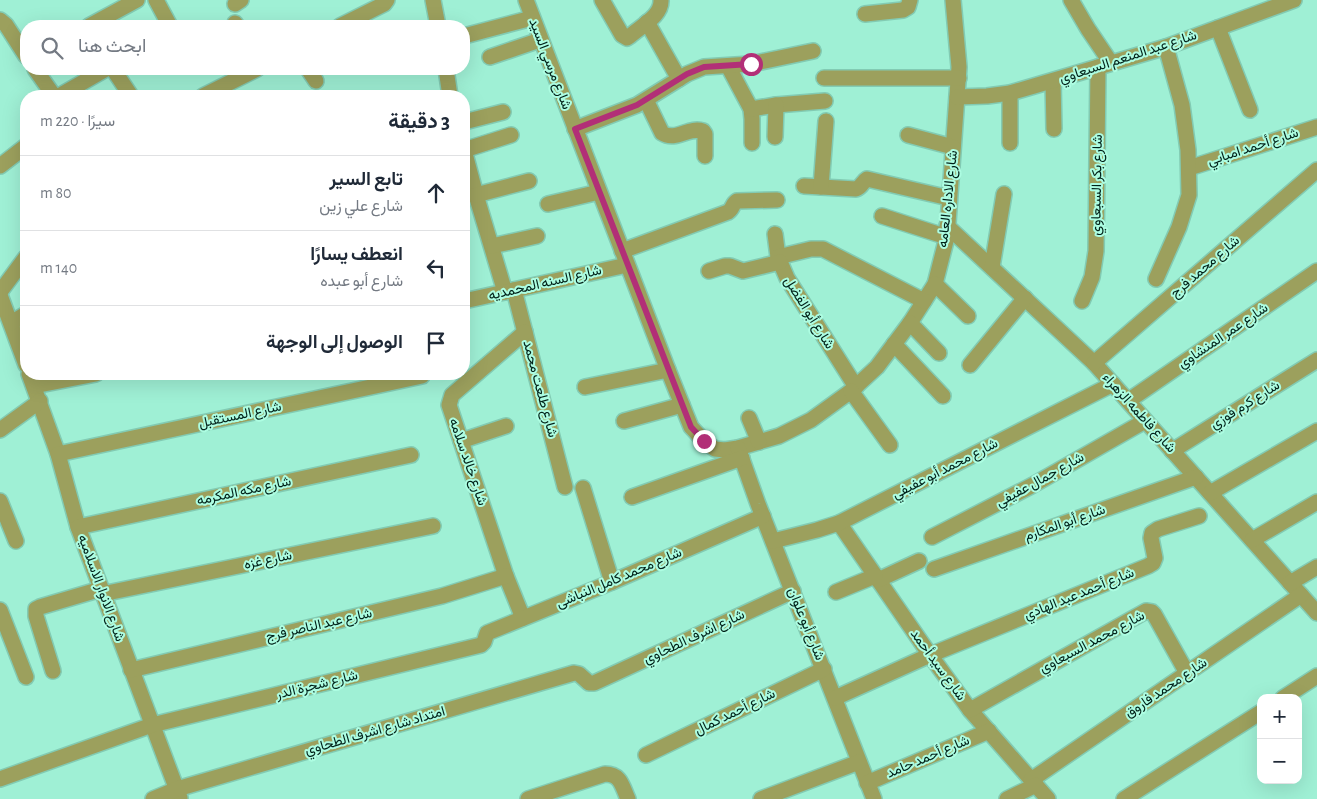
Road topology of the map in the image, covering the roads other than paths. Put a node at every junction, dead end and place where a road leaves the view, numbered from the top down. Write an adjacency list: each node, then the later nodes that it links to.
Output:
1 (137, 0): 15 (street)
2 (156, 0): 16 (street)
3 (387, 0): 17 (street)
4 (433, 0): 18 (street)
5 (526, 0): 13 (street, شارع مرسي السيد)
6 (602, 0): 19 (street)
7 (661, 0): 19 (street)
8 (910, 0): 12 (street)
9 (954, 0): 35 (street, شارع الاداره العامه)
10 (1071, 0): 27 (street)
11 (1294, 0): 20 (street, شارع عبد المنعم السبعاوي)
12 (865, 14)
13 (532, 18): 21 (street); 22 (street, شارع مرسي السيد)
14 (0, 20): 23 (street)
15 (100, 20)
16 (167, 20)
17 (352, 20)
18 (437, 20)
19 (648, 22): 36 (street)
20 (1218, 28): 24 (street, شارع عبد المنعم السبعاوي); 49 (street)
21 (470, 34)
22 (540, 40): 26 (street); 54 (street, شارع مرسي السيد)
23 (20, 47)
24 (1166, 47): 27 (street, شارع عبد المنعم السبعاوي); 66 (street)
25 (813, 51): 28 (street)
26 (490, 57)
27 (1104, 65): 37 (street, شارع عبد المنعم السبعاوي); 96 (street, شارع بكر السبعاوي)
28 (728, 66): 36 (street); 48 (street)
29 (39, 75): 38 (street)
30 (96, 75): 39 (street)
31 (117, 75): 40 (street)
32 (245, 75): 41 (street)
33 (447, 75): 42 (street)
34 (824, 78): 35 (street)
35 (959, 78): 44 (street, شارع الاداره العامه)
36 (679, 79): 45 (street)
37 (1053, 80): 43 (street, شارع عبد المنعم السبعاوي); 55 (street)
38 (50, 90)
39 (69, 90)
40 (127, 90)
41 (215, 90)
42 (449, 90)
43 (1010, 93): 44 (street, شارع عبد المنعم السبعاوي); 60 (street)
44 (958, 97): 61 (street, شارع الاداره العامه)
45 (646, 100): 54 (street); 64 (street)
46 (825, 101): 47 (street)
47 (776, 105): 48 (street); 58 (street)
48 (751, 109): 59 (street)
49 (1250, 110)
50 (503, 112): 51 (street)
51 (470, 120)
52 (826, 121): 71 (street)
53 (1317, 127): 66 (street, شارع أحمد امبابي)
54 (575, 129): 72 (street, شارع مرسي السيد)
55 (1054, 129)
56 (511, 135): 62 (street)
57 (908, 135): 61 (street)
58 (776, 138)
59 (752, 143)
60 (1010, 143)
61 (953, 147): 75 (street, شارع الاداره العامه)
62 (470, 148)
63 (20, 151): 65 (street)
64 (705, 156)
65 (0, 166)
66 (1189, 168): 89 (street)
67 (1317, 170): 106 (street, شارع محمد فرج)
68 (470, 172): 74 (street, شارع طلعت محمد)
69 (529, 181): 74 (street)
70 (804, 186): 71 (street)
71 (821, 187): 75 (street)
72 (599, 192): 77 (street); 83 (street, شارع مرسي السيد)
73 (1004, 194): 86 (street)
74 (476, 195): 82 (street, شارع طلعت محمد)
75 (949, 198): 79 (street, شارع الاداره العامه)
76 (777, 200): 83 (street, شارع السنه المحمديه)
77 (548, 204)
78 (882, 216): 79 (street)
79 (947, 231): 86 (street, شارع فاطمه الزهراء); 90 (street, شارع الاداره العامه)
80 (775, 234): 84 (street, شارع أبو الفضل)
81 (537, 236): 82 (street)
82 (492, 246): 91 (street, شارع طلعت محمد)
83 (624, 258): 91 (street, شارع السنه المحمديه); 108 (street, شارع مرسي السيد)
84 (779, 260): 87 (street); 95 (street); 113 (street, شارع أبو الفضل)
85 (20, 266): 92 (street)
86 (992, 267): 93 (street, شارع فاطمه الزهراء)
87 (709, 270)
88 (1317, 271): 116 (street, شارع عمر المنشاوي)
89 (1156, 279)
90 (935, 284): 95 (street, شارع الاداره العامه); 97 (street)
91 (510, 291): 94 (street, شارع السنه المحمديه); 101 (street, شارع طلعت محمد)
92 (0, 294): 99 (street)
93 (1025, 298): 106 (street, شارع فاطمه الزهراء); 107 (street)
94 (470, 301)
95 (924, 301): 100 (street, شارع الاداره العامه)
96 (1082, 301)
97 (968, 316)
98 (20, 317): 99 (street)
99 (10, 323): 103 (street)
100 (910, 323): 102 (street, شارع الاداره العامه); 104 (street)
101 (525, 332): 124 (street, شارع خالد سلامه); 132 (street, شارع طلعت محمد)
102 (894, 344): 113 (street, شارع الاداره العامه); 114 (street)
103 (20, 349)
104 (938, 354)
105 (1317, 360): 127 (street, شارع كرم فوزي)
106 (1094, 363): 111 (street, شارع فاطمه الزهراء)
107 (970, 365)
108 (668, 370): 112 (street); 117 (street, شارع مرسي السيد)
109 (32, 380): 115 (street, شارع الانوار الاسلاميه)
110 (403, 380): 129 (street, شارع المستقبل)
111 (1113, 384): 116 (street, شارع فاطمه الزهراء); 140 (street, شارع محمد أبو عفيفي)
112 (585, 387)
113 (853, 389): 125 (street, شارع الاداره العامه); 126 (street, شارع أبو الفضل)
114 (943, 396)
115 (40, 401): 122 (street); 129 (street, شارع الانوار الاسلاميه)
116 (1128, 401): 120 (street, شارع فاطمه الزهراء)
117 (682, 405): 119 (street); 128 (street, شارع مرسي السيد)
118 (749, 418): 125 (street)
119 (624, 421)
120 (1146, 421): 127 (street, شارع فاطمه الزهراء); 143 (street, شارع جمال عفيفي)
121 (506, 426): 124 (street)
122 (0, 430)
123 (1317, 431): 134 (street)
124 (461, 441): 150 (street, شارع خالد سلامه)
125 (759, 442): 128 (street, شارع الاداره العامه)
126 (890, 445)
127 (1172, 451): 131 (street, شارع فاطمه الزهراء)
128 (740, 453): 135 (street); 138 (street, شارع أبو علوان)
129 (58, 454): 142 (street, شارع الانوار الاسلاميه)
130 (411, 455): 142 (street, شارع مكه المكرمه)
131 (1196, 477): 134 (street, شارع فاطمه الزهراء); 149 (street, شارع أبو المكارم)
132 (565, 487)
133 (583, 488): 152 (street)
134 (1210, 493): 144 (street, شارع فاطمه الزهراء)
135 (632, 497)
136 (0, 501): 145 (street)
137 (1317, 502): 144 (street)
138 (763, 516): 146 (street, شارع أبو علوان); 152 (street, شارع محمد كامل النباشى)
139 (1199, 516): 162 (street, شارع أحمد عبد الهادي)
140 (839, 523): 146 (street, شارع محمد أبو عفيفي); 151 (street, شارع سيد أحمد)
141 (433, 526): 154 (street, شارع غزه)
142 (78, 527): 154 (street, شارع الانوار الاسلاميه)
143 (932, 537)
144 (1252, 540): 153 (street, شارع فاطمه الزهراء)
145 (16, 541)
146 (773, 541): 155 (street, شارع أبو علوان)
147 (919, 561): 151 (street)
148 (1317, 567): 153 (street)
149 (934, 569)
150 (506, 576): 160 (street, شارع خالد سلامه); 164 (street, شارع عبد الناصر فرج)
151 (876, 578): 156 (street); 162 (street, شارع سيد أحمد)
152 (612, 582): 160 (street, شارع محمد كامل النباشى)
153 (1290, 583): 157 (street, شارع فاطمه الزهراء)
154 (102, 591): 164 (street, شارع الانوار الاسلاميه); 165 (street, شارع غزه)
155 (793, 591): 163 (street, شارع أبو علوان); 169 (street, شارع اشرف الطحاوي)
156 (836, 592)
157 (1301, 595): 159 (street, شارع فاطمه الزهراء); 166 (street, شارع محمد فاروق)
158 (0, 610): 168 (street)
159 (1317, 613)
160 (523, 618): 161 (street, شارع محمد كامل النباشى)
161 (481, 644): 174 (street, شارع شجرة الدر)
162 (930, 655): 171 (street); 172 (street, شارع سيد أحمد)
163 (824, 669): 171 (street, شارع أبو علوان); 176 (street, شارع أحمد كمال)
164 (131, 670): 174 (street, شارع الانوار الاسلاميه)
165 (54, 671)
166 (1187, 673): 172 (street, شارع محمد السبعاوي); 180 (street, شارع محمد فاروق)
167 (1317, 676): 170 (street)
168 (26, 677)
169 (594, 683): 181 (street, امتداد شارع اشرف الطحاوي)
170 (1289, 694)
171 (835, 698): 177 (street, شارع أبو علوان)
172 (970, 710): 175 (street, شارع سيد أحمد)
173 (1257, 715): 189 (street)
174 (152, 725): 178 (street, شارع شجرة الدر); 181 (street, شارع الانوار الاسلاميه)
175 (989, 731): 179 (street, شارع أحمد حامد); 180 (street, شارع سيد أحمد)
176 (646, 755)
177 (859, 762): 179 (street, شارع أبو علوان); 185 (street)
178 (0, 779)
179 (867, 783): 186 (street, شارع أبو علوان)
180 (1034, 783): 187 (street, شارع محمد فاروق); 188 (street, شارع سيد أحمد)
181 (179, 794): 182 (street, امتداد شارع اشرف الطحاوي)
182 (154, 799)
183 (528, 799): 184 (street)
184 (628, 799)
185 (761, 799)
186 (874, 799)
187 (1007, 799)
188 (1048, 799)
189 (1124, 799)

